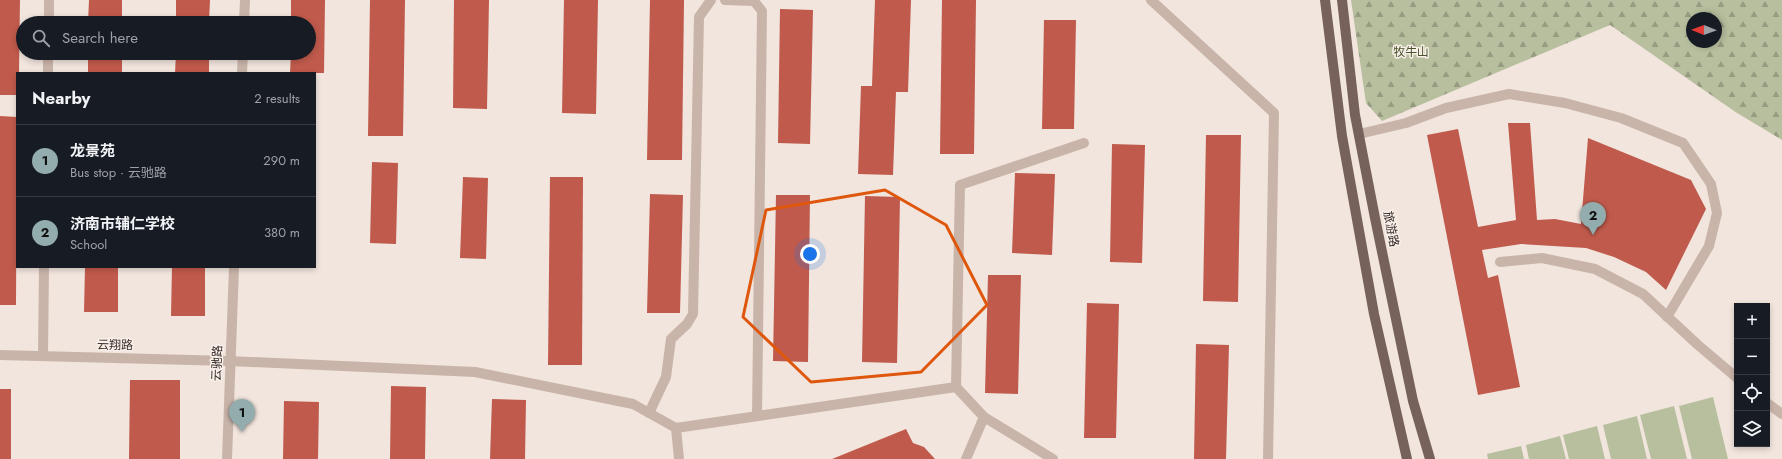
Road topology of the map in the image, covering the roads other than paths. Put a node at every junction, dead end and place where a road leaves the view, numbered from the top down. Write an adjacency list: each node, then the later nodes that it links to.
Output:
1 (49, 0): 9 (street)
2 (245, 0): 10 (street)
3 (711, 0): 27 (street)
4 (725, 0): 5 (street)
5 (732, 0): 29 (street)
6 (1151, 0): 36 (street)
7 (1325, 0): 37 (main road)
8 (1342, 0): 15 (main road, 旅游路)
9 (49, 16)
10 (244, 16)
11 (48, 60): 13 (street)
12 (243, 60): 14 (street)
13 (48, 72)
14 (242, 72)
15 (1359, 134): 20 (street); 38 (main road, 旅游路)
16 (1084, 143): 25 (street)
17 (1500, 262): 20 (street)
18 (44, 268): 22 (street)
19 (234, 268): 23 (street, 云驰路)
20 (1667, 316): 24 (street)
21 (0, 355): 22 (street, 云翔路)
22 (43, 356): 23 (street, 云翔路)
23 (230, 361): 27 (street, 云翔路); 32 (street, 云驰路)
24 (1734, 375)
25 (956, 388): 29 (street); 30 (street)
26 (1770, 405): 28 (street)
27 (649, 413): 31 (street, 云翔路)
28 (1782, 414)
29 (757, 416): 31 (street)
30 (984, 416): 34 (street); 35 (street)
31 (676, 428): 33 (street)
32 (227, 459)
33 (679, 459)
34 (966, 459)
35 (1053, 459)
36 (1268, 459)
37 (1407, 459)
38 (1430, 459)

